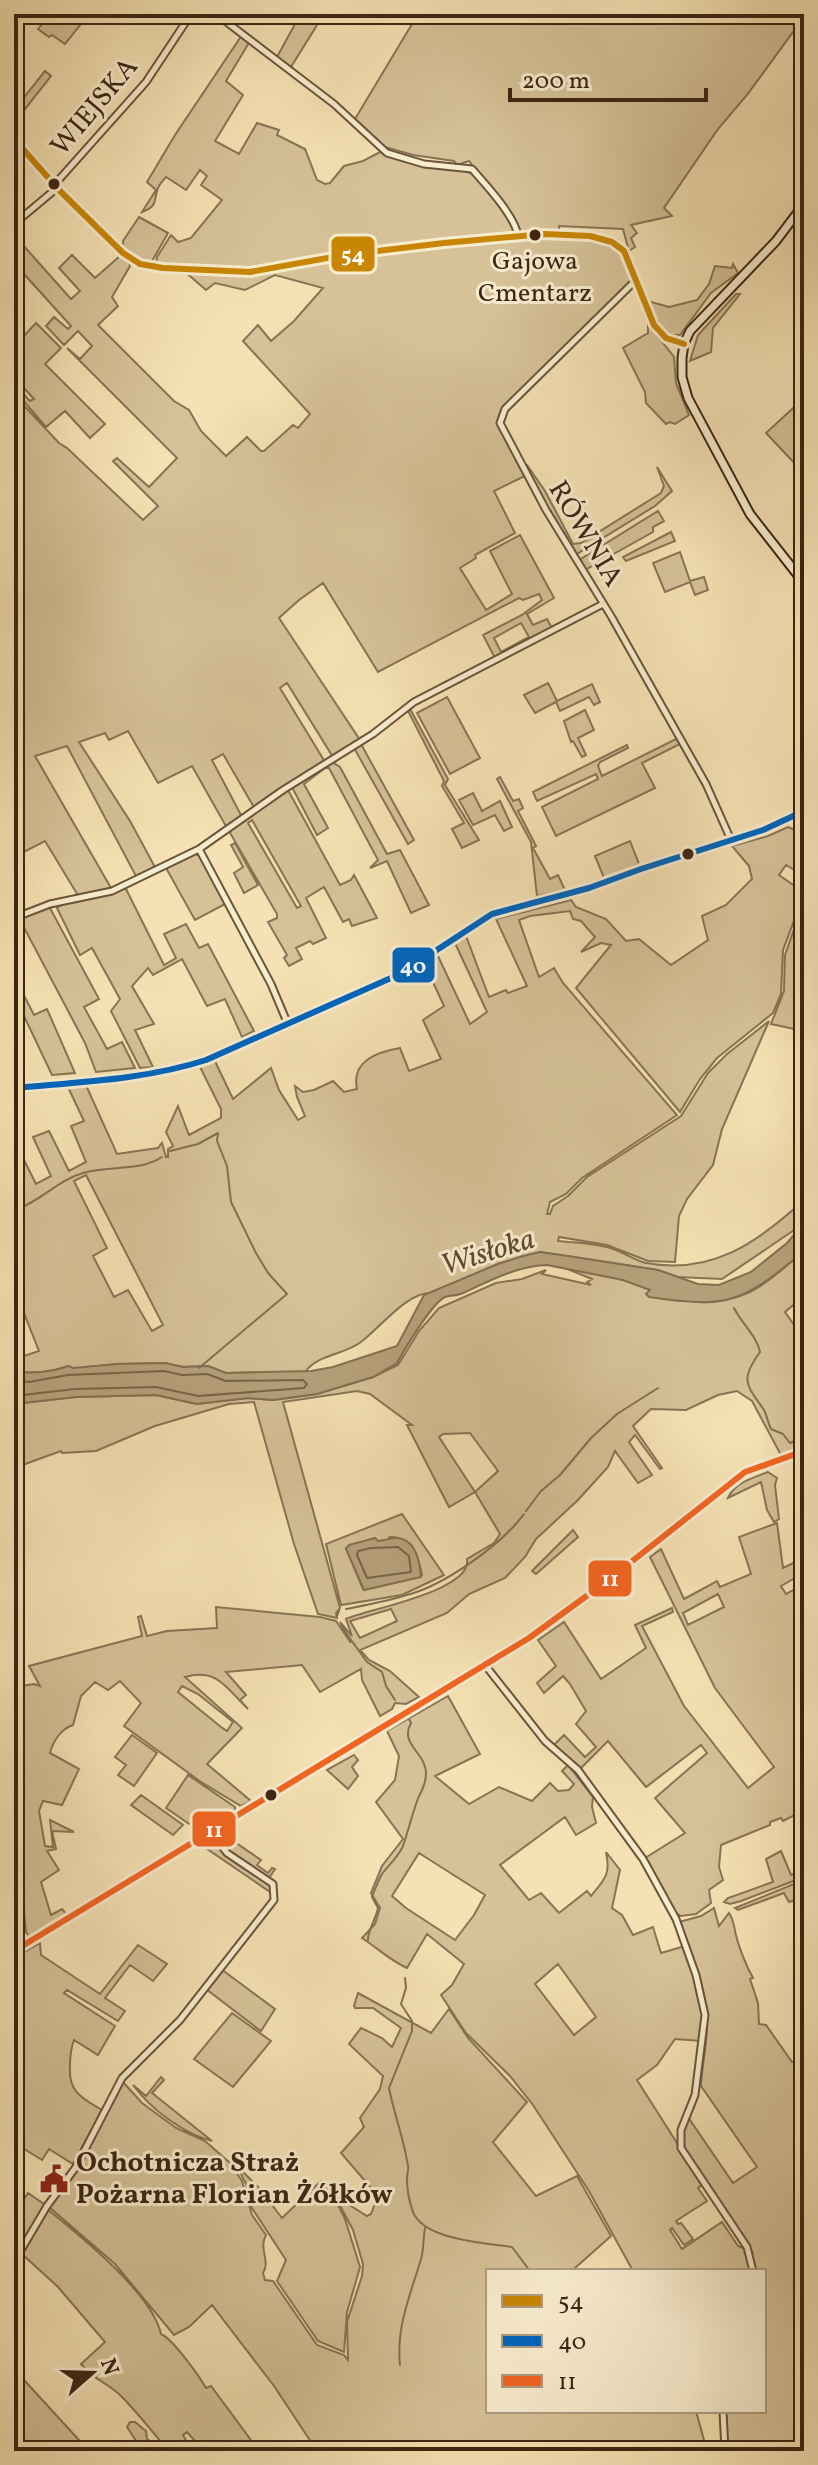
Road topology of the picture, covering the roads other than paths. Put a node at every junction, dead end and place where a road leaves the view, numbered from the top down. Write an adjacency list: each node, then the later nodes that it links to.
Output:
1 (191, 14): 4 (street, WIEJSKA)
2 (216, 14): 7 (street)
3 (14, 139): 4 (street)
4 (56, 186): 6 (street, WIEJSKA); 7 (street)
5 (804, 204): 9 (street)
6 (14, 224)
7 (518, 236): 8 (street)
8 (636, 280): 9 (street); 11 (street, RÓWNIA)
9 (684, 344): 10 (street)
10 (804, 589)
11 (603, 604): 15 (street, RÓWNIA); 16 (street)
12 (804, 628): 13 (street)
13 (804, 685)
14 (804, 811): 15 (street)
15 (731, 841): 18 (street)
16 (199, 849): 17 (street); 18 (street)
17 (14, 918)
18 (287, 1022): 19 (street)
19 (14, 1088)
20 (804, 1451): 21 (street)
21 (485, 1665): 22 (street); 25 (street)
22 (210, 1831): 23 (street); 24 (street)
23 (14, 1951)
24 (14, 2262)
25 (752, 2269)
26 (723, 2413): 27 (street)
27 (725, 2451)

